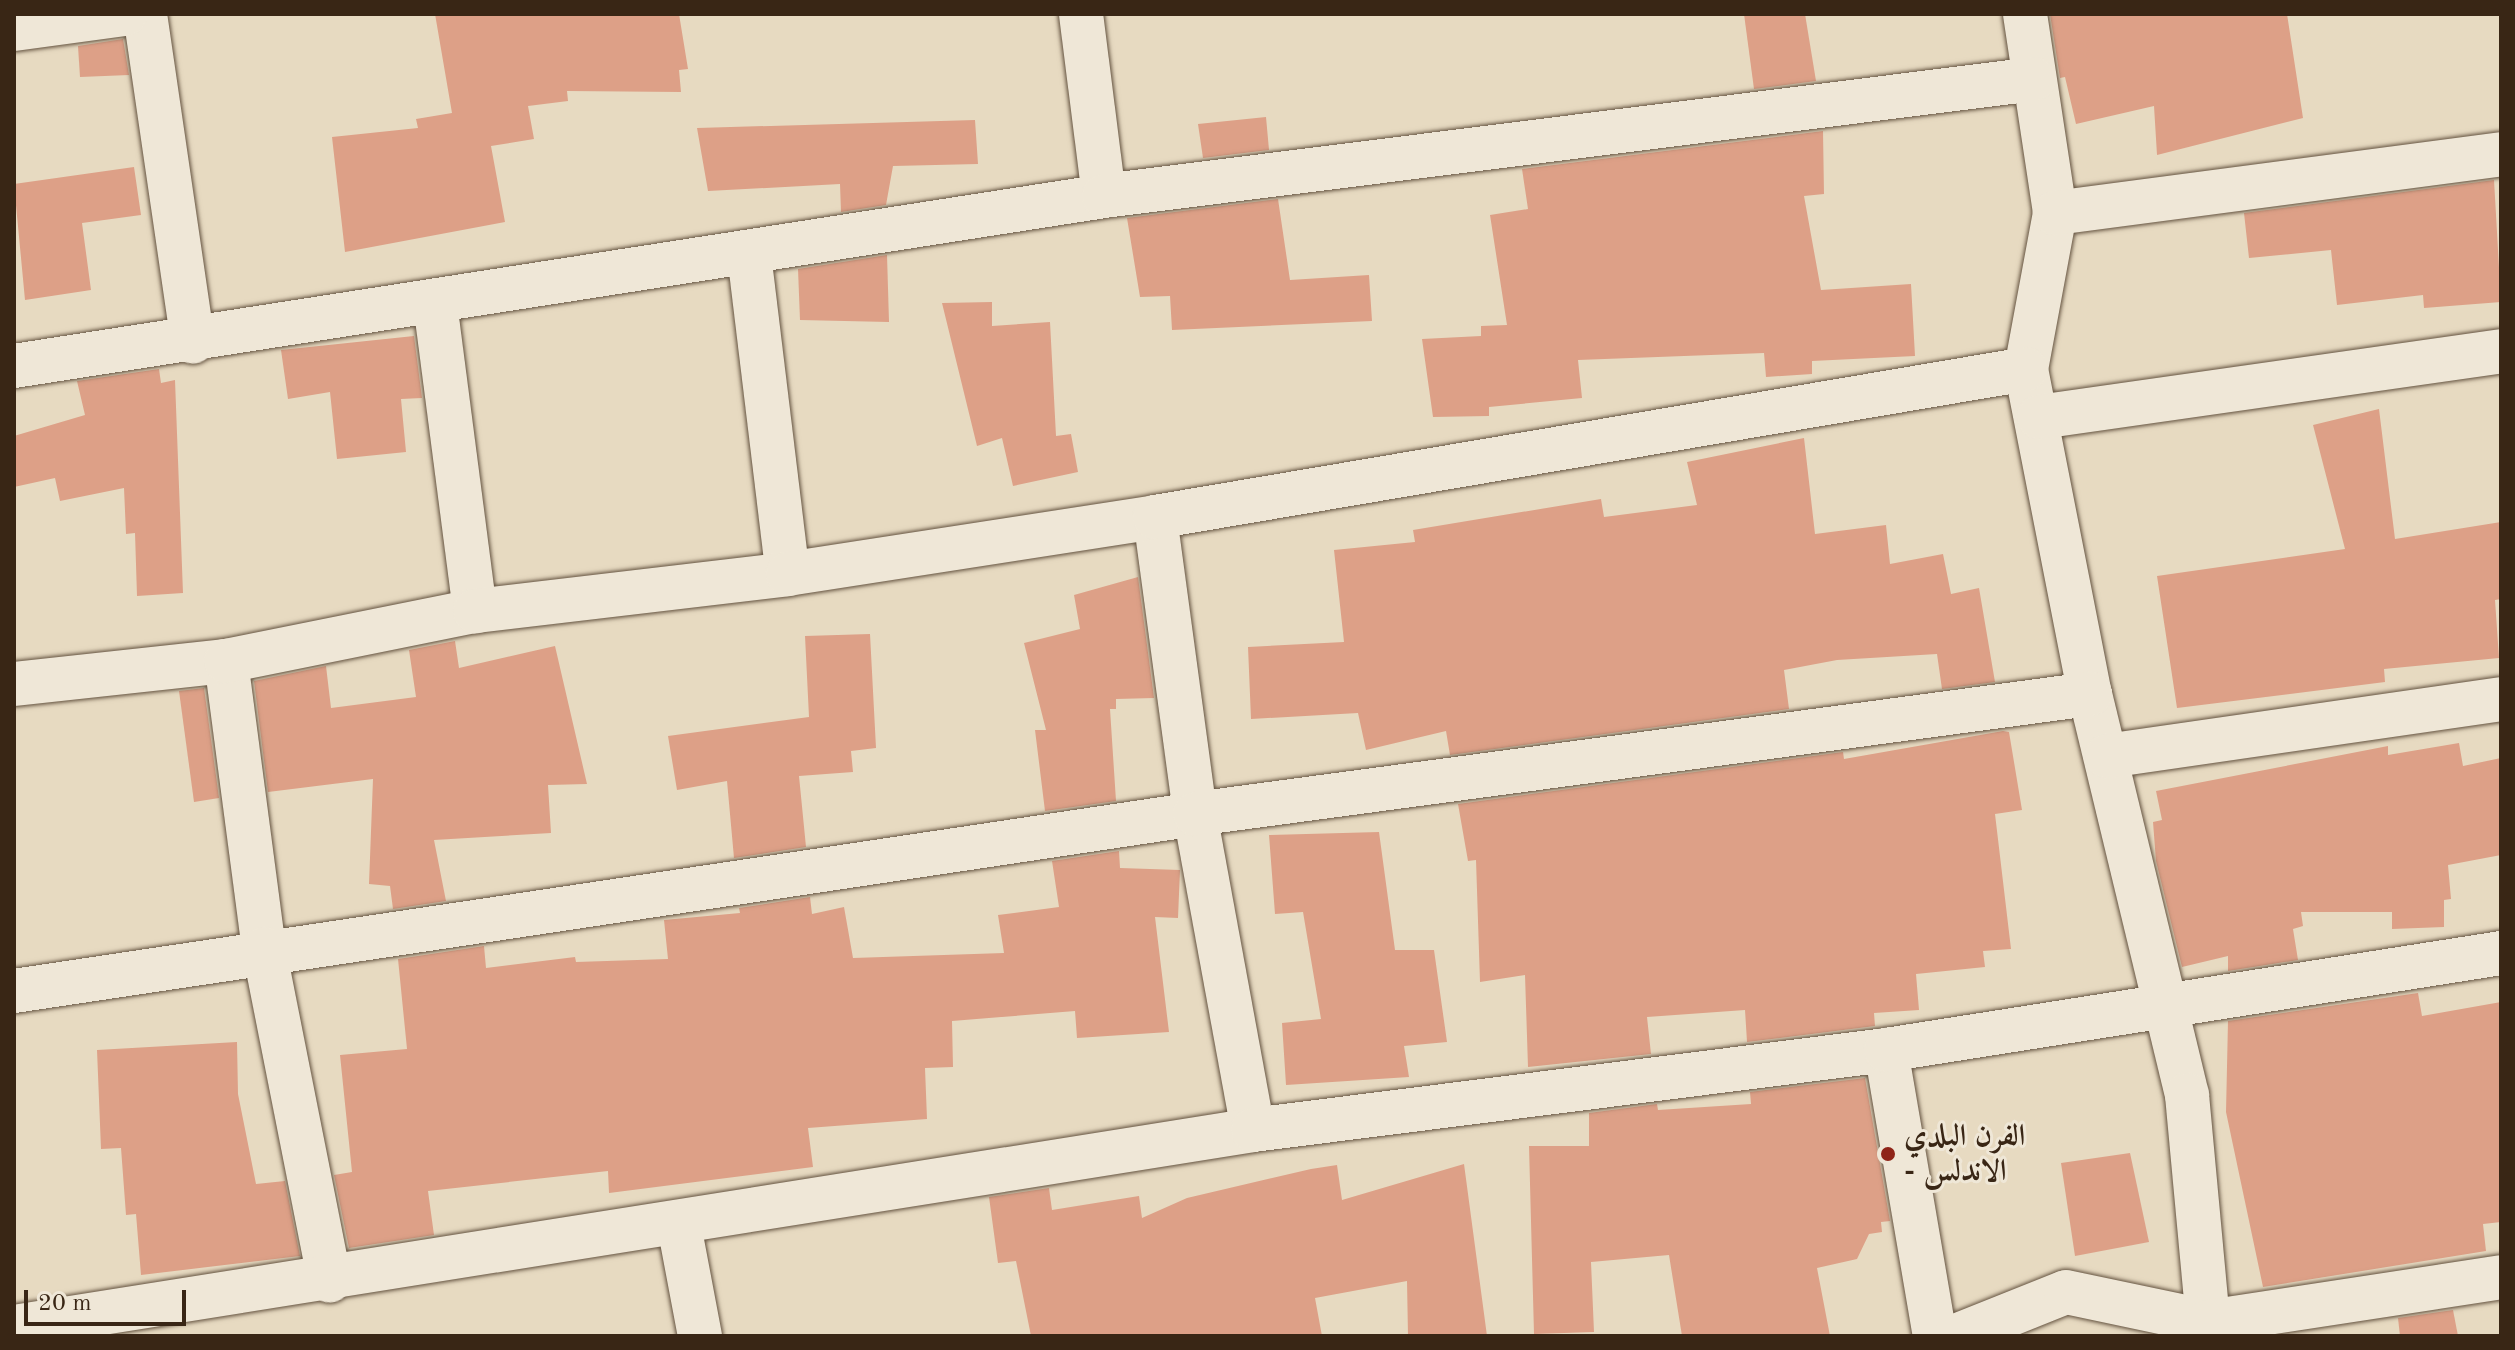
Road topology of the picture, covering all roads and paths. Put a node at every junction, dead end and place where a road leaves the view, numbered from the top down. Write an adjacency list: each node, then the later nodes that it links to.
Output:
1 (125, 14): 5 (street)
2 (145, 14): 12 (street)
3 (1081, 14): 8 (street)
4 (2025, 14): 6 (street)
5 (14, 29)
6 (2034, 79): 8 (street); 9 (street)
7 (2501, 154): 9 (street)
8 (1104, 196): 10 (street)
9 (2055, 213): 15 (street)
10 (749, 254): 11 (street); 18 (street)
11 (435, 303): 12 (street); 19 (street)
12 (193, 342): 14 (street)
13 (2501, 351): 16 (street)
14 (14, 366)
15 (2026, 369): 16 (street); 17 (street)
16 (2039, 417): 22 (street)
17 (1155, 517): 18 (street); 25 (street)
18 (788, 574): 19 (street)
19 (475, 611): 20 (street)
20 (226, 661): 21 (street); 26 (street)
21 (14, 684)
22 (2090, 694): 24 (street); 25 (street)
23 (2501, 699): 24 (street)
24 (2107, 756): 29 (street)
25 (1195, 814): 26 (street); 31 (street)
26 (264, 949): 28 (street); 34 (street)
27 (2501, 953): 29 (street)
28 (14, 991)
29 (2164, 1002): 30 (street); 35 (street)
30 (1886, 1050): 31 (street); 38 (street)
31 (1253, 1130): 32 (street)
32 (679, 1225): 34 (street); 37 (street)
33 (2501, 1277): 35 (street)
34 (330, 1281): 36 (street)
35 (2208, 1322): 39 (street)
36 (14, 1327)
37 (700, 1336)
38 (1935, 1336)
39 (1956, 1336)

